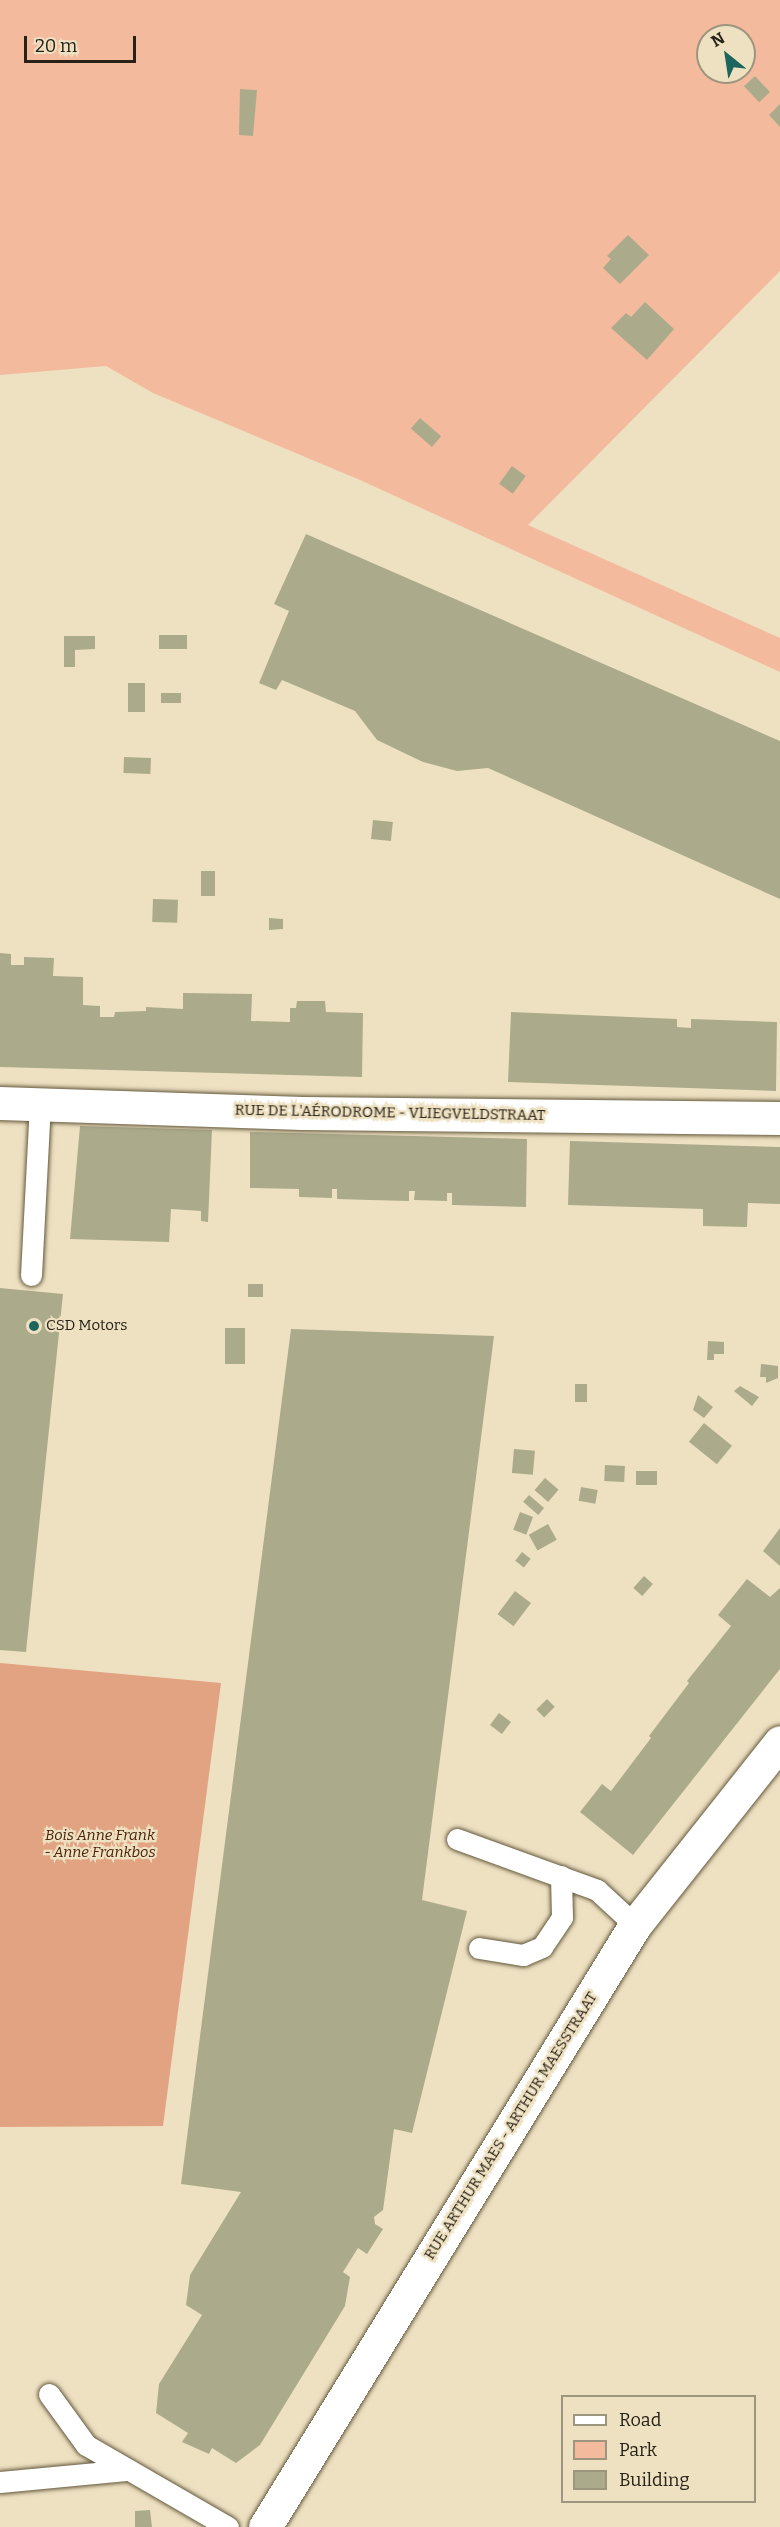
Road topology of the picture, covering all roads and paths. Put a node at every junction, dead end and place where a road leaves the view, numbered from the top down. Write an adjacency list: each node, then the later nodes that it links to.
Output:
1 (0, 1102): 2 (street, RUE DE L'AÉRODROME - VLIEGVELDSTRAAT)
2 (40, 1104): 3 (street, RUE DE L'AÉRODROME - VLIEGVELDSTRAAT); 4 (lane)
3 (780, 1118)
4 (31, 1275)
5 (780, 1742): 8 (street, RUE ARTHUR MAES - ARTHUR MAESSTRAAT)
6 (457, 1839): 7 (lane)
7 (561, 1876): 8 (lane); 9 (lane)
8 (635, 1925): 14 (street, RUE ARTHUR MAES - ARTHUR MAESSTRAAT)
9 (479, 1948)
10 (49, 2394): 11 (lane)
11 (128, 2470): 12 (lane); 13 (lane)
12 (0, 2482)
13 (228, 2527)
14 (265, 2527)

